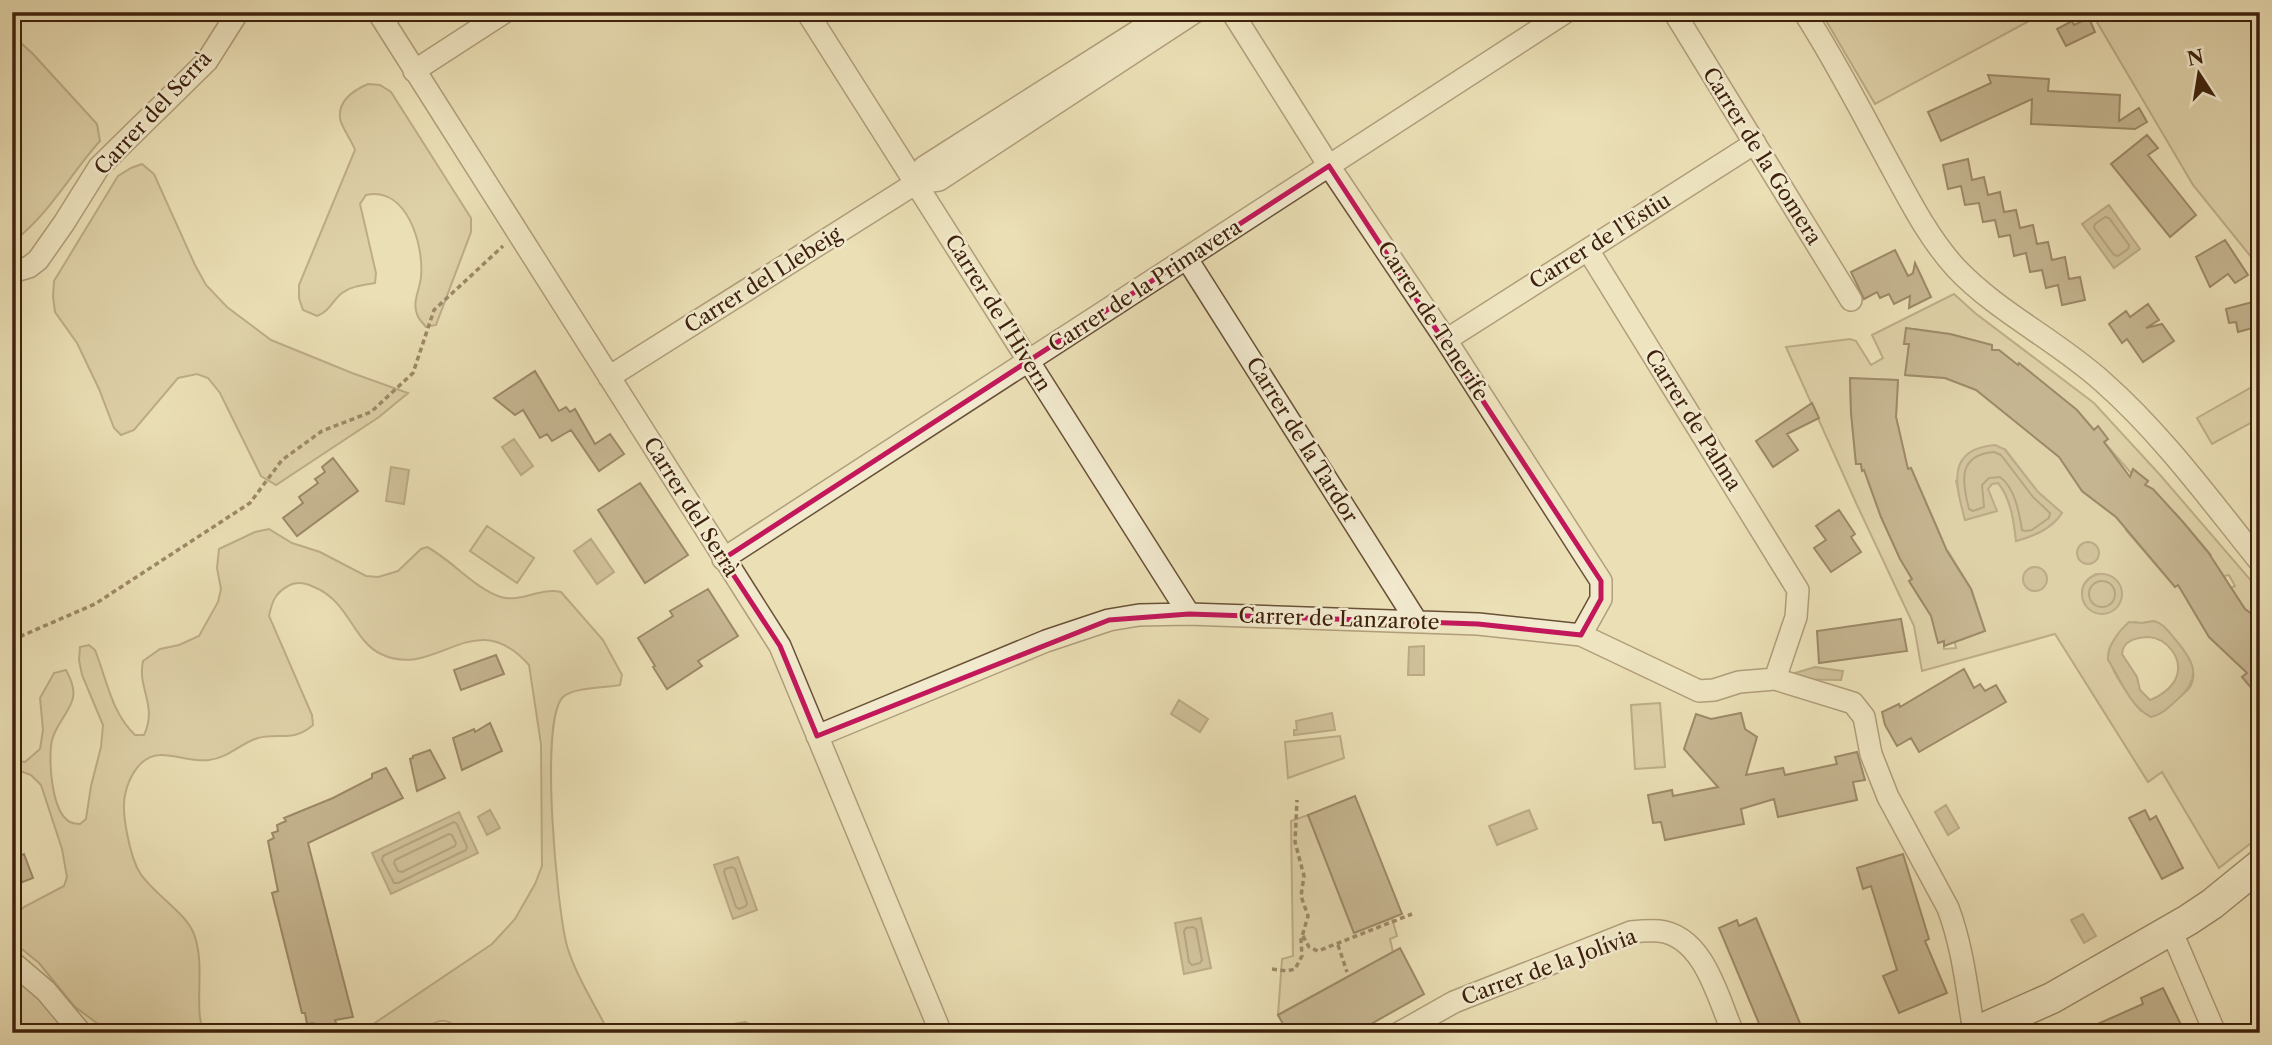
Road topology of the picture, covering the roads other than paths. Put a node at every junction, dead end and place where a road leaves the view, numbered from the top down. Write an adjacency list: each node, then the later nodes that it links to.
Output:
1 (238, 12): 17 (street, Carrer del Serrà)
2 (378, 12): 11 (street, Carrer del Serrà)
3 (505, 12): 11 (street)
4 (807, 12): 14 (street, Carrer de l'Hivern)
5 (1168, 12): 14 (street, Carrer del Llebeig)
6 (1195, 12): 14 (street, Carrer del Llebeig)
7 (1232, 12): 13 (street, Carrer de Tenerife)
8 (1566, 12): 13 (street, Carrer de la Primavera)
9 (1674, 12): 12 (street, Carrer de la Gomera)
10 (1804, 12): 23 (street)
11 (414, 71): 21 (street, Carrer del Serrà)
12 (1755, 143): 15 (street, Carrer de l'Estiu); 18 (street, Carrer de la Gomera)
13 (1329, 166): 16 (street, Carrer de la Primavera); 19 (street, Carrer de Tenerife)
14 (916, 183): 20 (street, Carrer de l'Hivern); 21 (street, Carrer del Llebeig)
15 (1587, 250): 19 (street, Carrer de l'Estiu); 27 (street, Carrer de Palma)
16 (1187, 259): 20 (street, Carrer de la Primavera); 25 (street, Carrer de la Tardor)
17 (12, 272)
18 (1851, 300)
19 (1446, 340): 26 (street, Carrer de Tenerife)
20 (1028, 361): 22 (street, Carrer de la Primavera); 24 (street, Carrer de l'Hivern)
21 (609, 377): 22 (street, Carrer del Serrà)
22 (723, 559): 28 (street, Carrer del Serrà)
23 (2260, 562)
24 (1189, 614): 25 (street, Carrer de Lanzarote); 28 (street, Carrer de Lanzarote)
25 (1417, 622): 26 (street, Carrer de Lanzarote)
26 (1581, 635): 27 (street, Carrer de Lanzarote)
27 (1775, 680): 32 (street, Carrer de Lanzarote)
28 (817, 736): 34 (street, Carrer del Serrà)
29 (2260, 864): 30 (street)
30 (2171, 930): 32 (street); 37 (street)
31 (12, 962): 33 (street)
32 (1974, 1032)
33 (81, 1033)
34 (942, 1033)
35 (1399, 1033): 36 (street, Carrer de la Jolívia)
36 (1733, 1033)
37 (2215, 1033)

